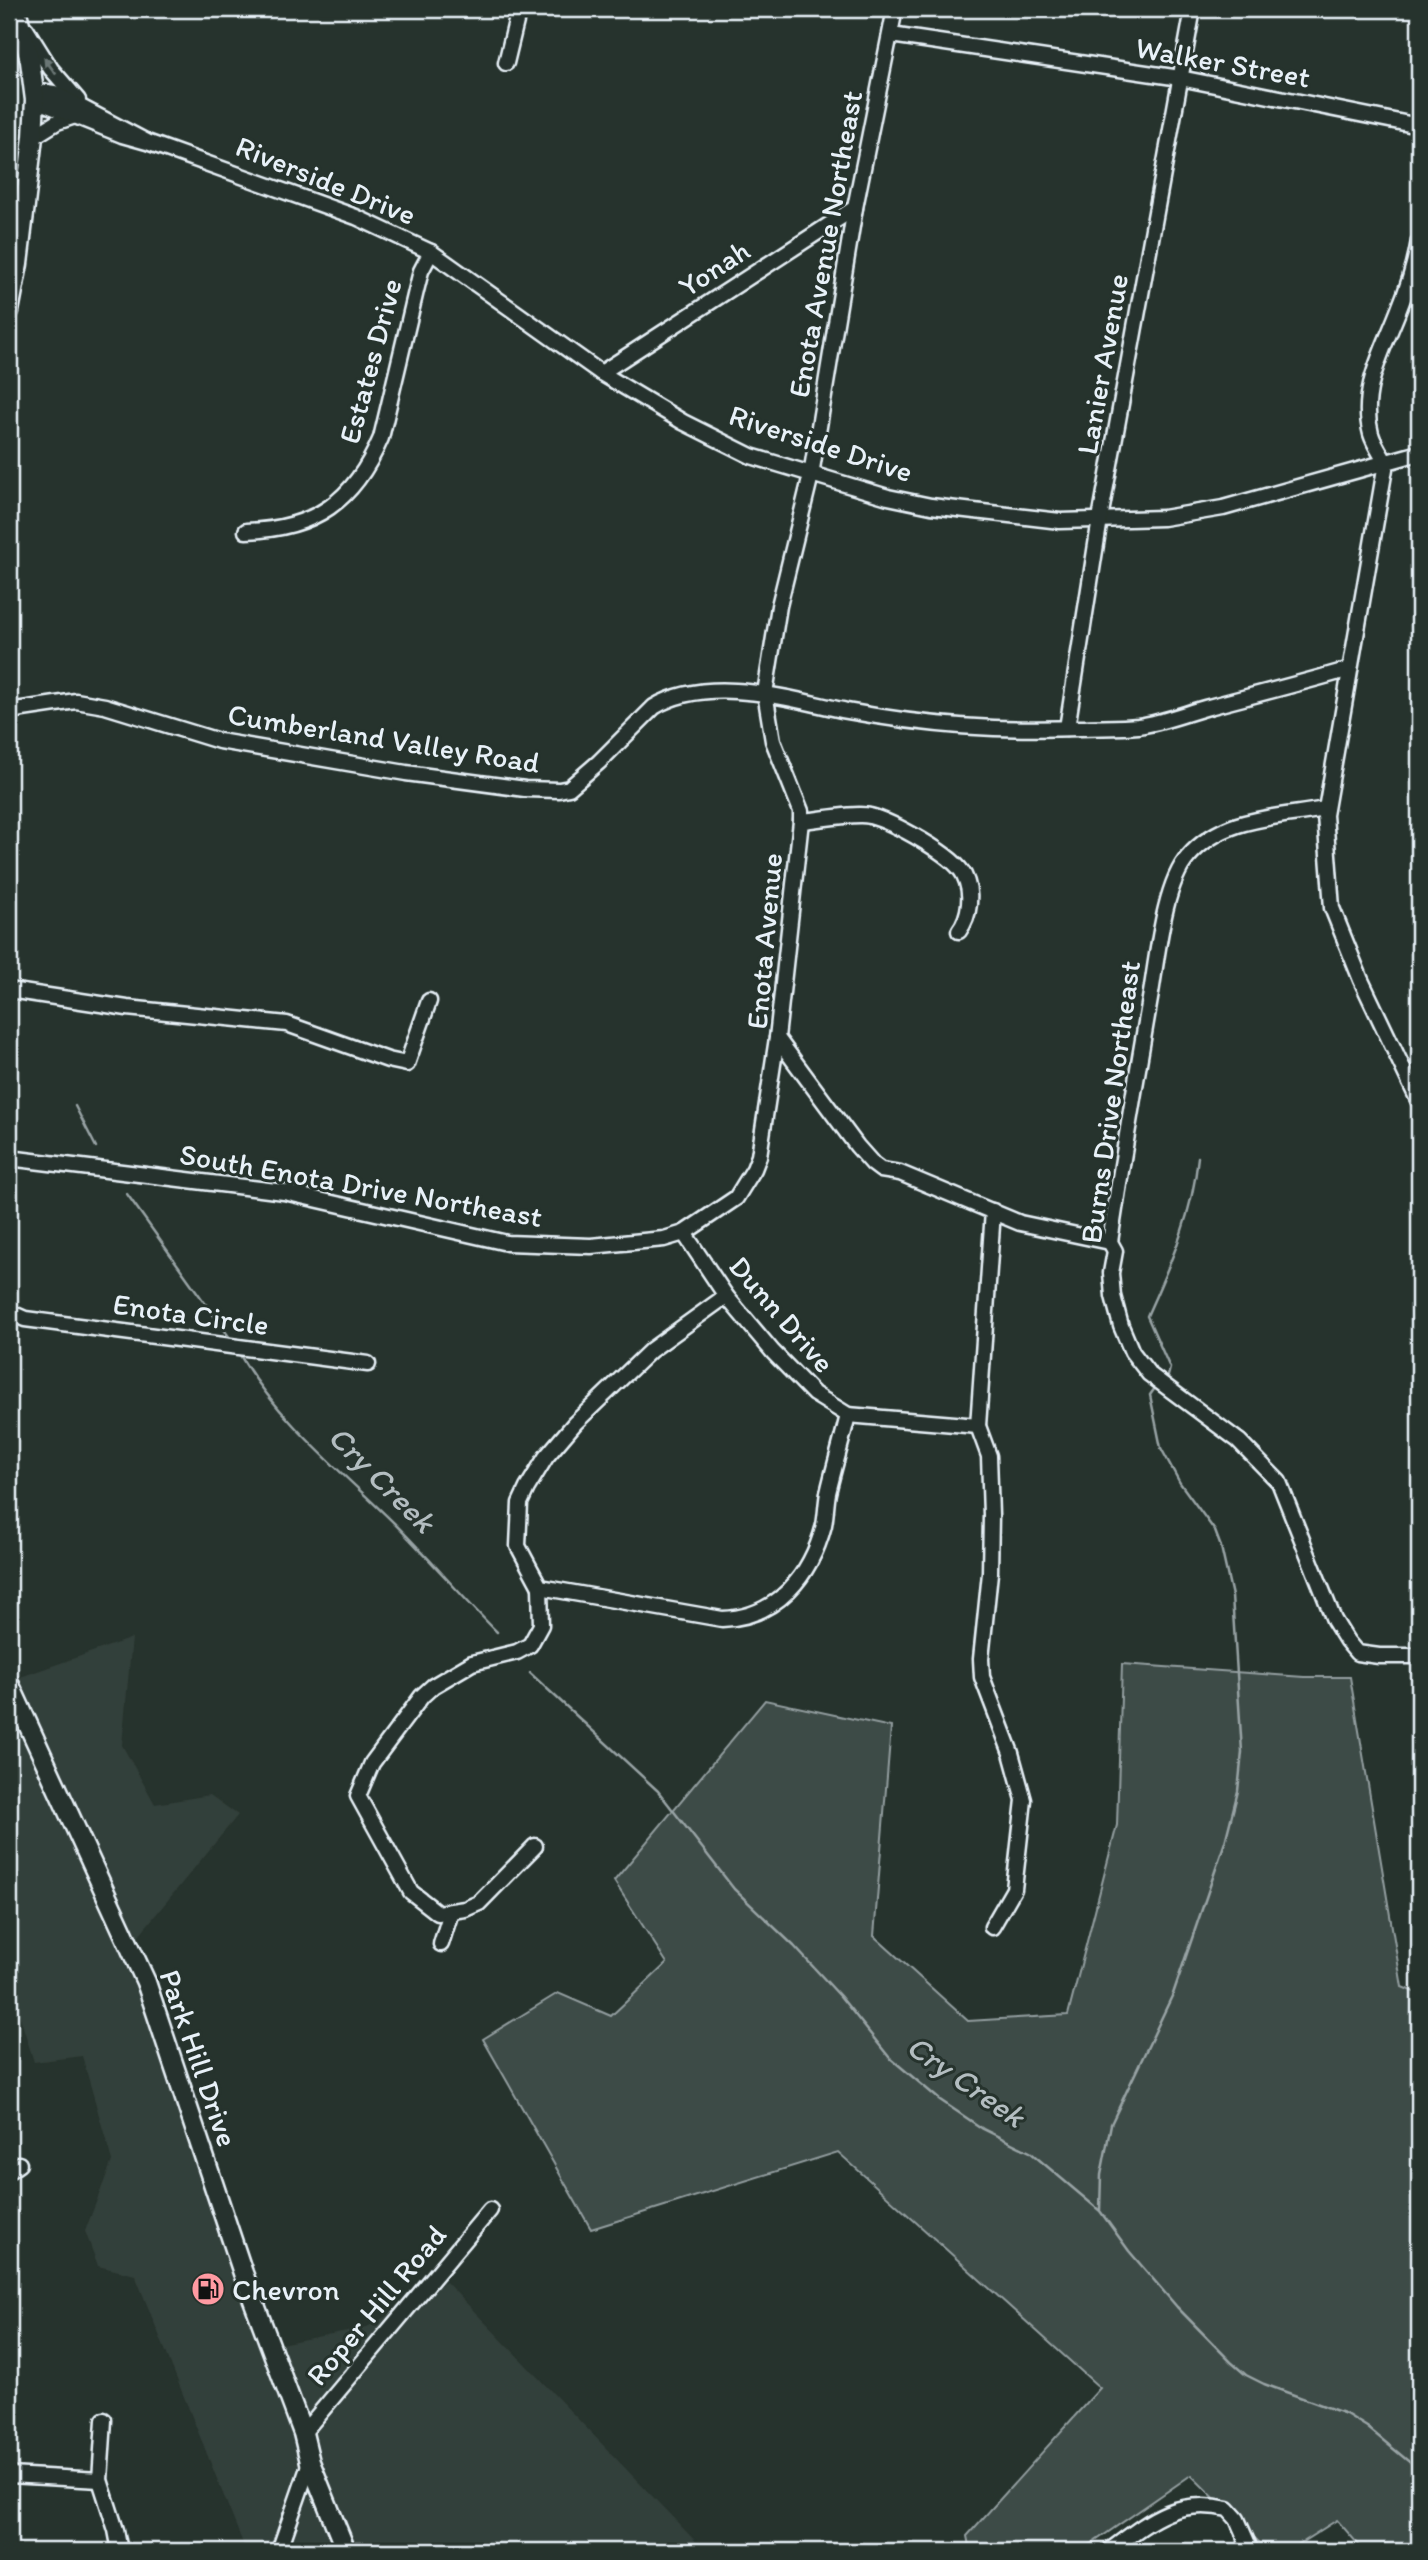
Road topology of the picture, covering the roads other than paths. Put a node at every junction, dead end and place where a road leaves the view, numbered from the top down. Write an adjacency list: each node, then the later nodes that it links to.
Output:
1 (519, 9): 6 (street)
2 (895, 9): 5 (street, Enota Avenue Northeast)
3 (1193, 9): 7 (street, Lanier Avenue)
4 (17, 12): 8 (main road); 9 (street, one-way to 4)
5 (891, 35): 7 (street, Walker Street); 12 (street, Enota Avenue Northeast)
6 (506, 63)
7 (1180, 78): 10 (street, Walker Street); 20 (street, Lanier Avenue)
8 (35, 100): 9 (street, Riverside Drive); 11 (main road)
9 (82, 113): 11 (street); 14 (street, Riverside Drive)
10 (1419, 126)
11 (33, 137): 15 (main road)
12 (855, 208): 16 (street, Yonah); 19 (street, Enota Avenue Northeast)
13 (1419, 241): 18 (street)
14 (431, 252): 16 (street, Riverside Drive); 21 (street, Estates Drive)
15 (9, 312)
16 (601, 373): 19 (street, Riverside Drive)
17 (1419, 453): 18 (street, Riverside Drive)
18 (1386, 463): 20 (street, Riverside Drive); 22 (street)
19 (811, 475): 20 (street, Riverside Drive); 23 (street, Enota Avenue Northeast)
20 (1100, 519): 25 (street, Lanier Avenue)
21 (246, 531)
22 (1350, 670): 25 (street, Cumberland Valley Road); 26 (street)
23 (765, 694): 24 (street, Cumberland Valley Road); 25 (street, Cumberland Valley Road); 27 (street, Enota Avenue)
24 (9, 711)
25 (1066, 729)
26 (1325, 808): 32 (street); 36 (street, Burns Drive Northeast)
27 (801, 821): 28 (street); 31 (street, Enota Avenue)
28 (959, 931)
29 (9, 990): 30 (street)
30 (429, 1001)
31 (777, 1038): 34 (street, Enota Avenue); 35 (street, South Enota Drive Northeast)
32 (1419, 1102)
33 (9, 1158): 35 (street, South Enota Drive Northeast)
34 (993, 1211): 36 (street, Enota Avenue); 41 (street)
35 (684, 1233): 37 (street, Dunn Drive)
36 (1110, 1241): 43 (street, Burns Drive Northeast)
37 (726, 1296): 40 (street, Dunn Drive); 42 (street)
38 (9, 1312): 39 (street, Enota Circle)
39 (368, 1364)
40 (848, 1415): 41 (street, Dunn Drive); 42 (street)
41 (978, 1426): 47 (street)
42 (540, 1587): 46 (street)
43 (1419, 1656)
44 (9, 1683): 51 (main road, Park Hill Drive)
45 (535, 1846): 46 (street)
46 (451, 1912): 48 (street)
47 (992, 1927)
48 (441, 1944)
49 (490, 2210): 51 (street, Roper Hill Road)
50 (104, 2420): 54 (street)
51 (303, 2433): 52 (main road, Park Hill Drive)
52 (310, 2462): 56 (street); 57 (main road, Park Hill Drive)
53 (9, 2475): 54 (street)
54 (100, 2480): 55 (street)
55 (120, 2551)
56 (279, 2551)
57 (346, 2551)
58 (1109, 2551): 59 (street)
59 (1251, 2551)

